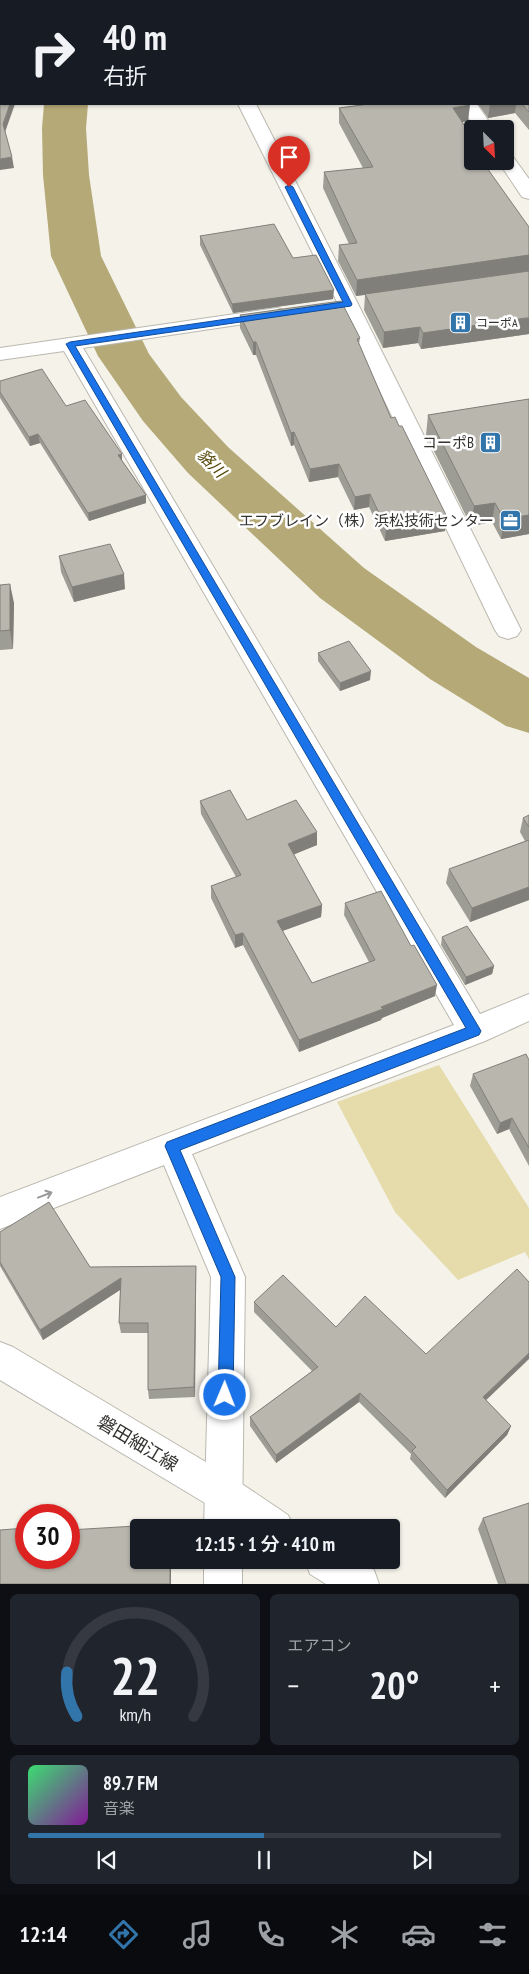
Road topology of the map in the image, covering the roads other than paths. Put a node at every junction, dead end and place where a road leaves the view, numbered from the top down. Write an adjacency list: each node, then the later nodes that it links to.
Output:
1 (248, 105): 9 (street)
2 (469, 105): 3 (street)
3 (479, 120)
4 (513, 170): 5 (street)
5 (529, 193)
6 (300, 311): 7 (street)
7 (78, 343): 8 (street); 11 (street)
8 (0, 354)
9 (508, 630)
10 (529, 1007): 11 (street)
11 (474, 1031): 12 (street)
12 (172, 1146): 13 (street, one-way to 12); 15 (street)
13 (0, 1213)
14 (0, 1360): 15 (street, 磐田細江線)
15 (223, 1510): 16 (street, 磐田細江線)
16 (248, 1519)
17 (223, 1569): 19 (street)
18 (338, 1569): 20 (street)
19 (223, 1584)
20 (360, 1584)

